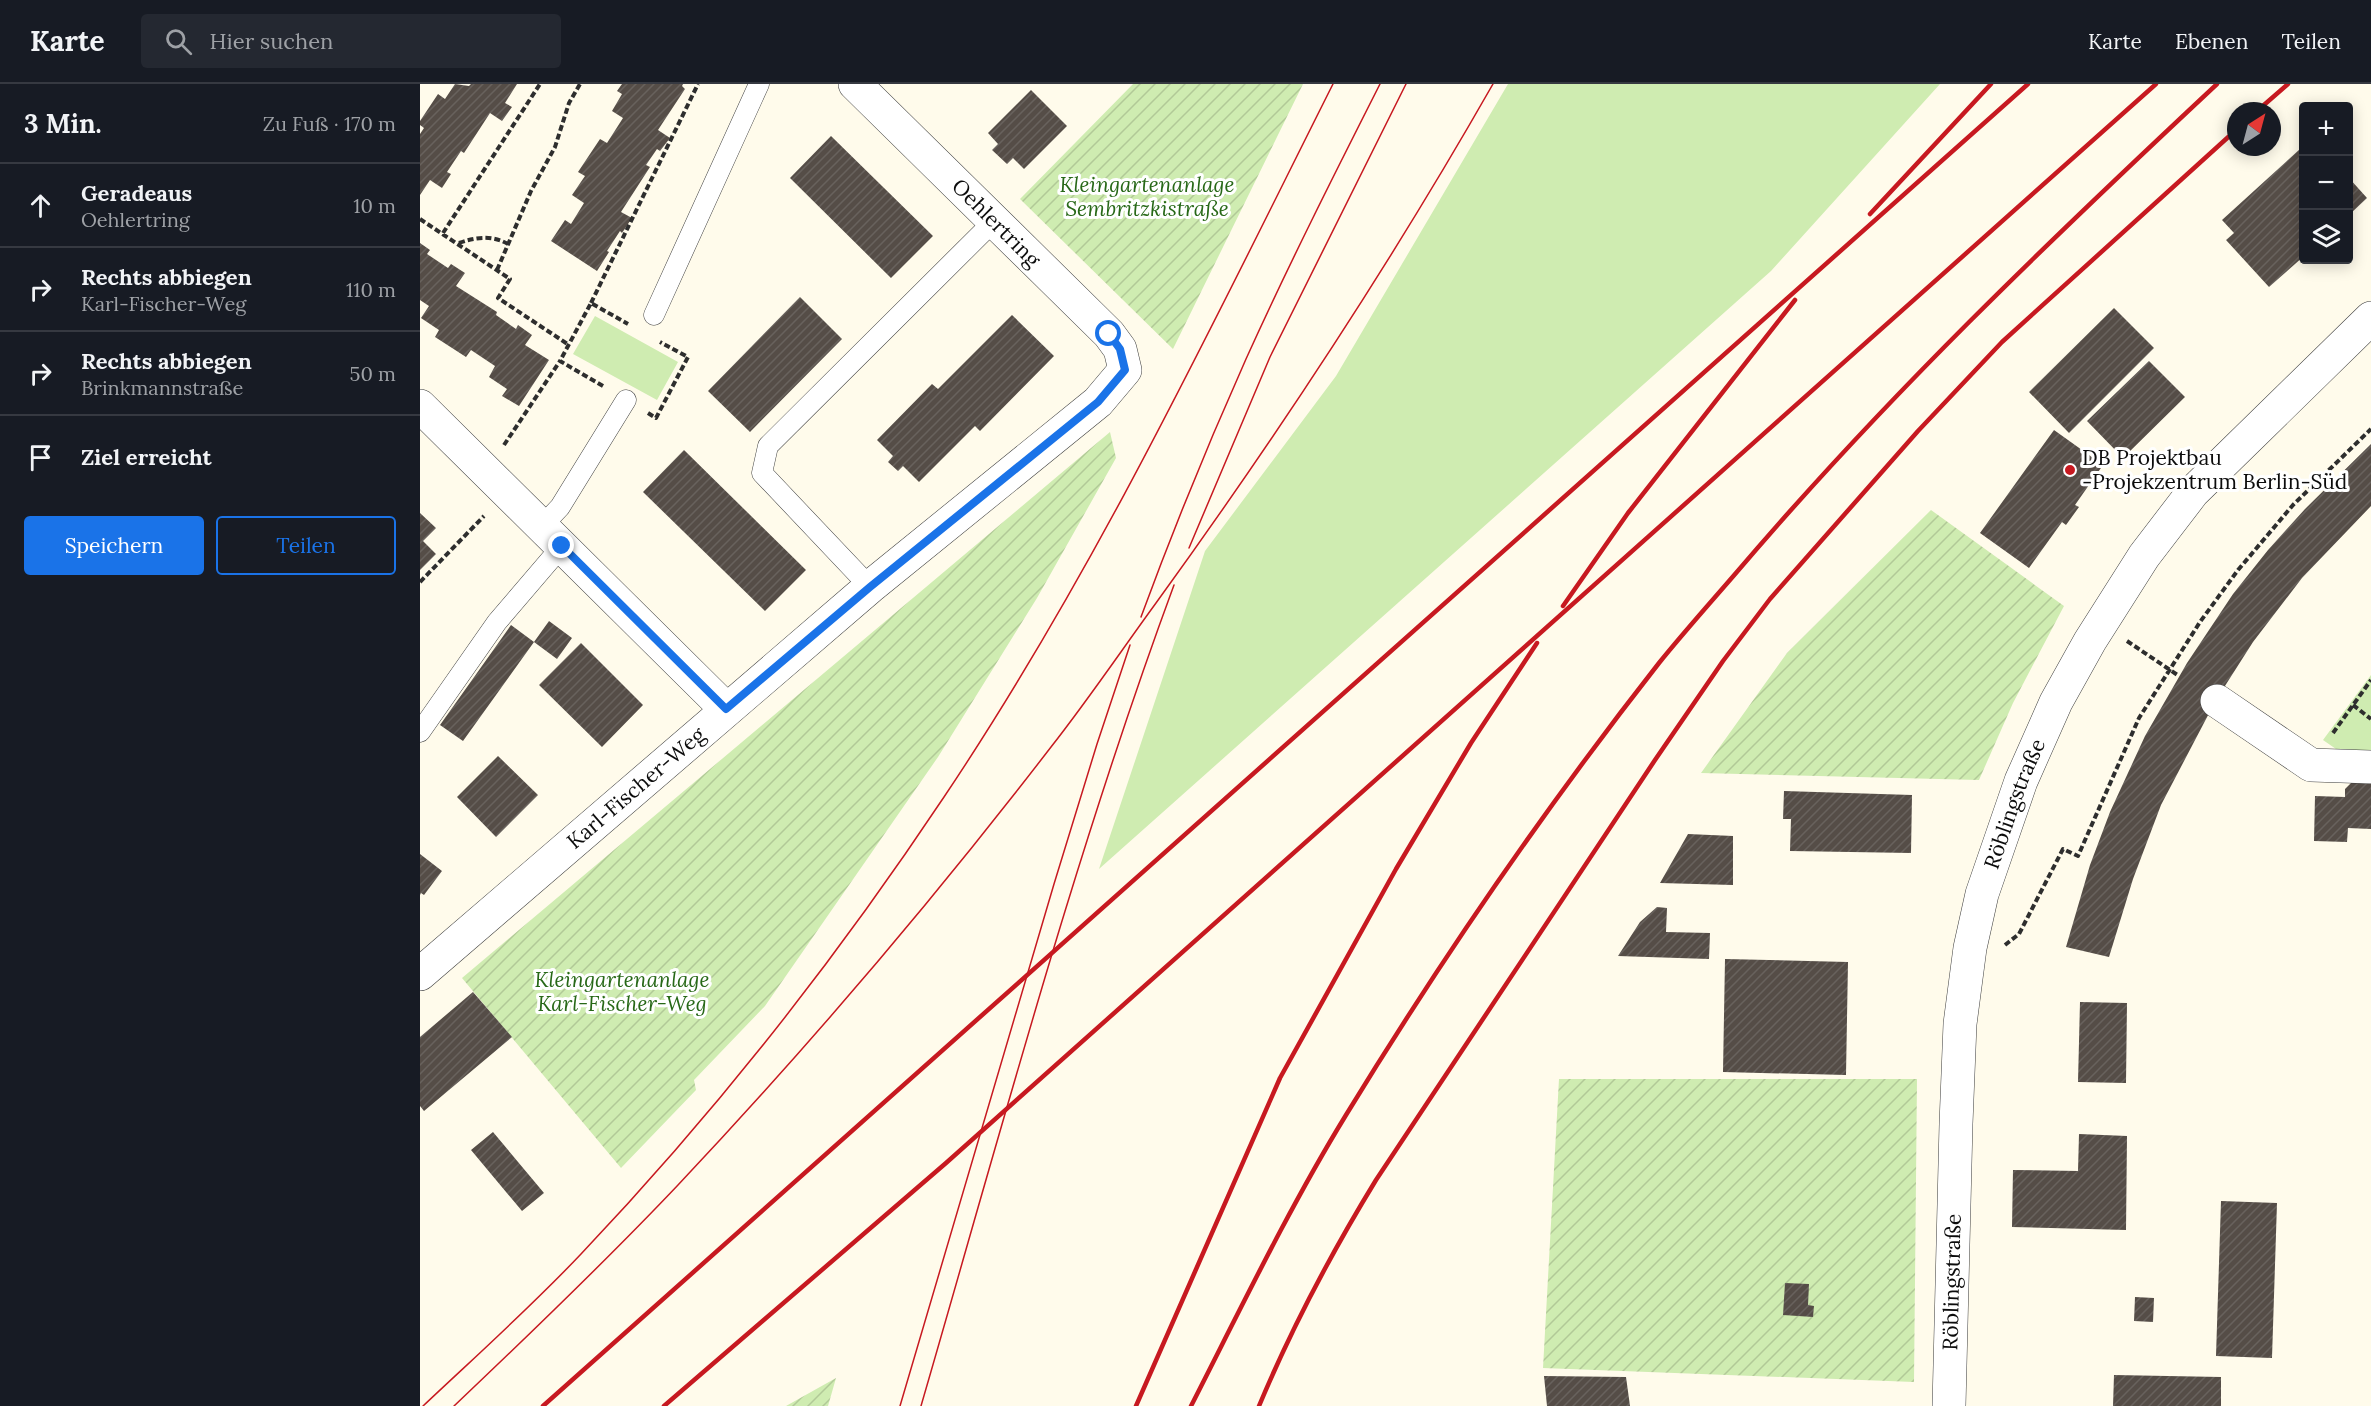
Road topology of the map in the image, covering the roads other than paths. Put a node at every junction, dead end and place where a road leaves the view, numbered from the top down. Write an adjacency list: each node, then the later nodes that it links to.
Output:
1 (759, 84): 4 (lane)
2 (855, 84): 3 (street, Oehlertring)
3 (994, 221): 6 (street, Oehlertring); 10 (lane)
4 (654, 315)
5 (2371, 318): 16 (street, Röblingstraße)
6 (1125, 370): 10 (street, Karl-Fischer-Weg)
7 (626, 400): 9 (lane)
8 (420, 406): 9 (street)
9 (552, 536): 12 (street); 13 (lane)
10 (870, 587): 12 (street, Karl-Fischer-Weg)
11 (2217, 701): 14 (street)
12 (726, 709): 15 (street, Karl-Fischer-Weg)
13 (420, 732)
14 (2371, 767)
15 (420, 974)
16 (1949, 1406)

